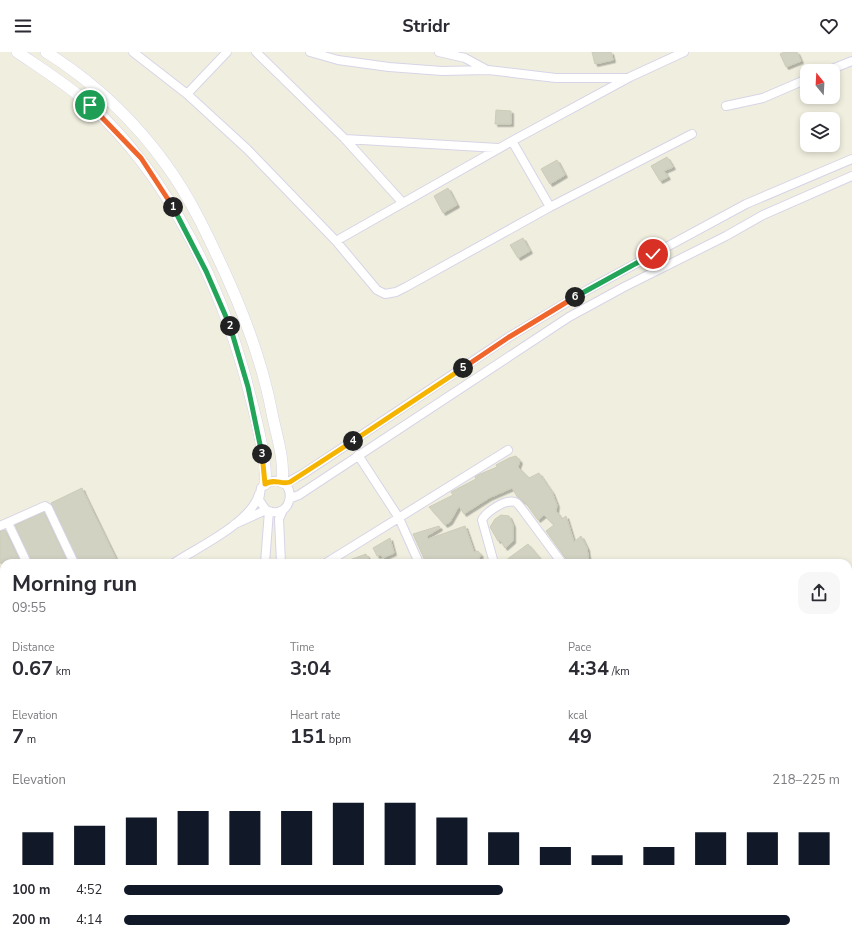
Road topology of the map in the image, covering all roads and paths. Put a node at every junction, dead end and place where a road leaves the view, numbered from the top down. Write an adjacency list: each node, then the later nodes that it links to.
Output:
1 (17, 52): 28 (street)
2 (46, 52): 27 (street)
3 (133, 52): 14 (street)
4 (227, 52): 14 (street)
5 (256, 52): 17 (street)
6 (310, 52): 11 (street)
7 (439, 52): 11 (street)
8 (684, 52): 12 (street)
9 (852, 61): 10 (street)
10 (840, 66)
11 (488, 70): 12 (street)
12 (630, 78): 18 (street)
13 (800, 82): 15 (street)
14 (187, 94): 24 (street)
15 (726, 106)
16 (692, 134): 23 (street)
17 (345, 139): 19 (street); 22 (street)
18 (512, 141): 19 (street); 23 (street)
19 (499, 148): 22 (street)
20 (852, 159): 27 (street)
21 (852, 176): 26 (street)
22 (402, 202): 24 (street)
23 (550, 207): 24 (street)
24 (336, 241)
25 (508, 450): 32 (street)
26 (358, 455): 29 (street); 32 (street)
27 (283, 483): 28 (street); 29 (street)
28 (262, 488): 30 (street); 34 (street)
29 (291, 498): 31 (street)
30 (268, 510): 31 (street); 34 (street); 39 (street)
31 (283, 510): 40 (street)
32 (399, 518): 35 (street); 43 (street)
33 (4, 524): 36 (street); 37 (street)
34 (235, 524): 38 (street)
35 (340, 554): 41 (street); 42 (street)
36 (25, 559)
37 (72, 559)
38 (180, 559)
39 (265, 559)
40 (281, 559)
41 (332, 559)
42 (342, 559)
43 (417, 559)
44 (493, 559): 45 (street)
45 (559, 559)

